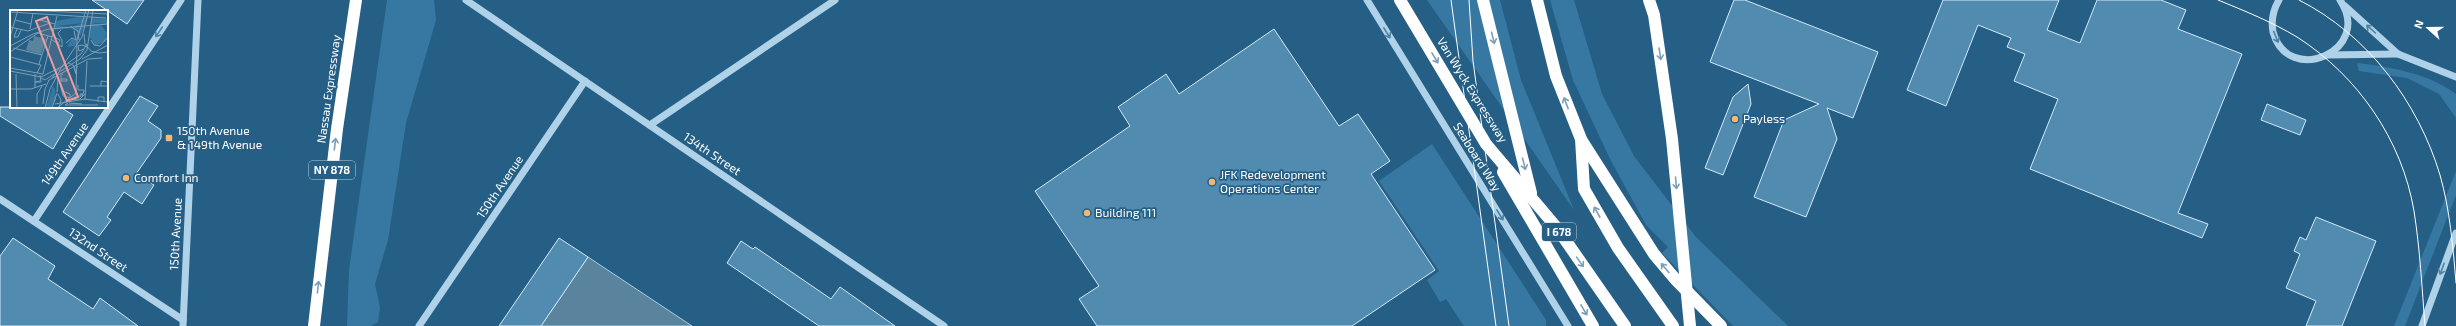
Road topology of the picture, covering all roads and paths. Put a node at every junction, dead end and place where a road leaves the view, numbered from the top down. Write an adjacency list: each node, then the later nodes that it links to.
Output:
1 (181, 0): 22 (street, 149th Avenue, one-way to 22)
2 (198, 0): 24 (street, 150th Avenue)
3 (356, 0): 25 (highway, Nassau Expressway / NY 878, one-way to 3)
4 (466, 0): 16 (street, 134th Street)
5 (835, 0): 17 (street)
6 (1367, 0): 28 (street, Seaboard Way, one-way to 28)
7 (1400, 0): 19 (highway, Van Wyck Expressway / I 678, one-way to 19)
8 (1483, 0): 20 (highway, one-way to 20)
9 (1537, 0): 18 (highway, one-way to 9)
10 (1649, 0): 32 (highway, one-way to 32)
11 (2279, 0): 14 (street, one-way to 14)
12 (2342, 2): 13 (street, one-way to 12); 14 (street)
13 (2398, 54): 14 (street); 15 (street)
14 (2328, 55)
15 (2456, 77)
16 (585, 81): 17 (street, 134th Street); 26 (street, 150th Avenue)
17 (650, 125): 27 (street, 134th Street)
18 (1580, 139): 31 (highway, one-way to 18); 33 (highway, one-way to 18)
19 (1486, 144): 20 (highway, Van Wyck Expressway / I 678); 29 (highway, one-way to 29)
20 (1532, 196): 30 (highway, Van Wyck Expressway / I 678, one-way to 30)
21 (0, 199): 22 (street, 132nd Street)
22 (34, 220): 24 (street, 132nd Street)
23 (2456, 232): 34 (street, one-way to 34)
24 (183, 323)
25 (314, 326)
26 (420, 326)
27 (944, 326)
28 (1568, 326)
29 (1593, 326)
30 (1625, 326)
31 (1673, 326)
32 (1690, 326)
33 (1721, 326)
34 (2422, 326)

